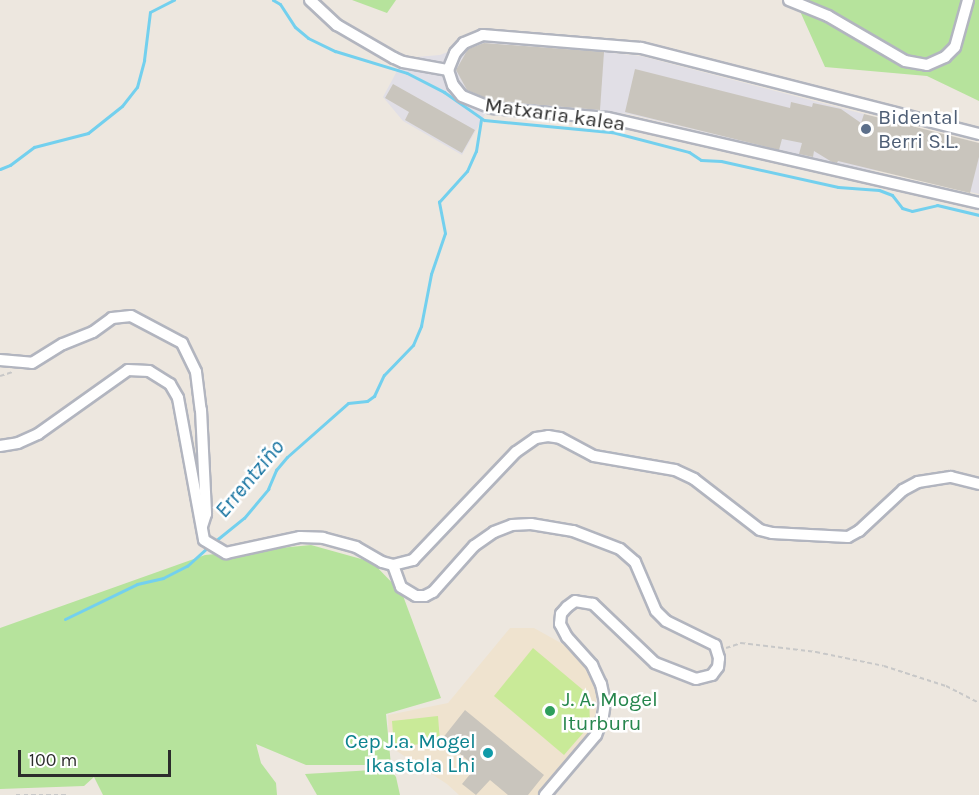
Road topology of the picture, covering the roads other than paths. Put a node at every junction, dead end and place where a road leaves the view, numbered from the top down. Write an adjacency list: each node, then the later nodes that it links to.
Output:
1 (310, 0): 4 (street)
2 (789, 0): 3 (street)
3 (968, 0)
4 (448, 70): 5 (street); 6 (street, Matxaria kalea)
5 (979, 134)
6 (979, 203)
7 (0, 360): 10 (street)
8 (0, 446): 10 (street)
9 (979, 484): 11 (street)
10 (202, 526): 11 (street)
11 (393, 565): 12 (street)
12 (545, 795)

